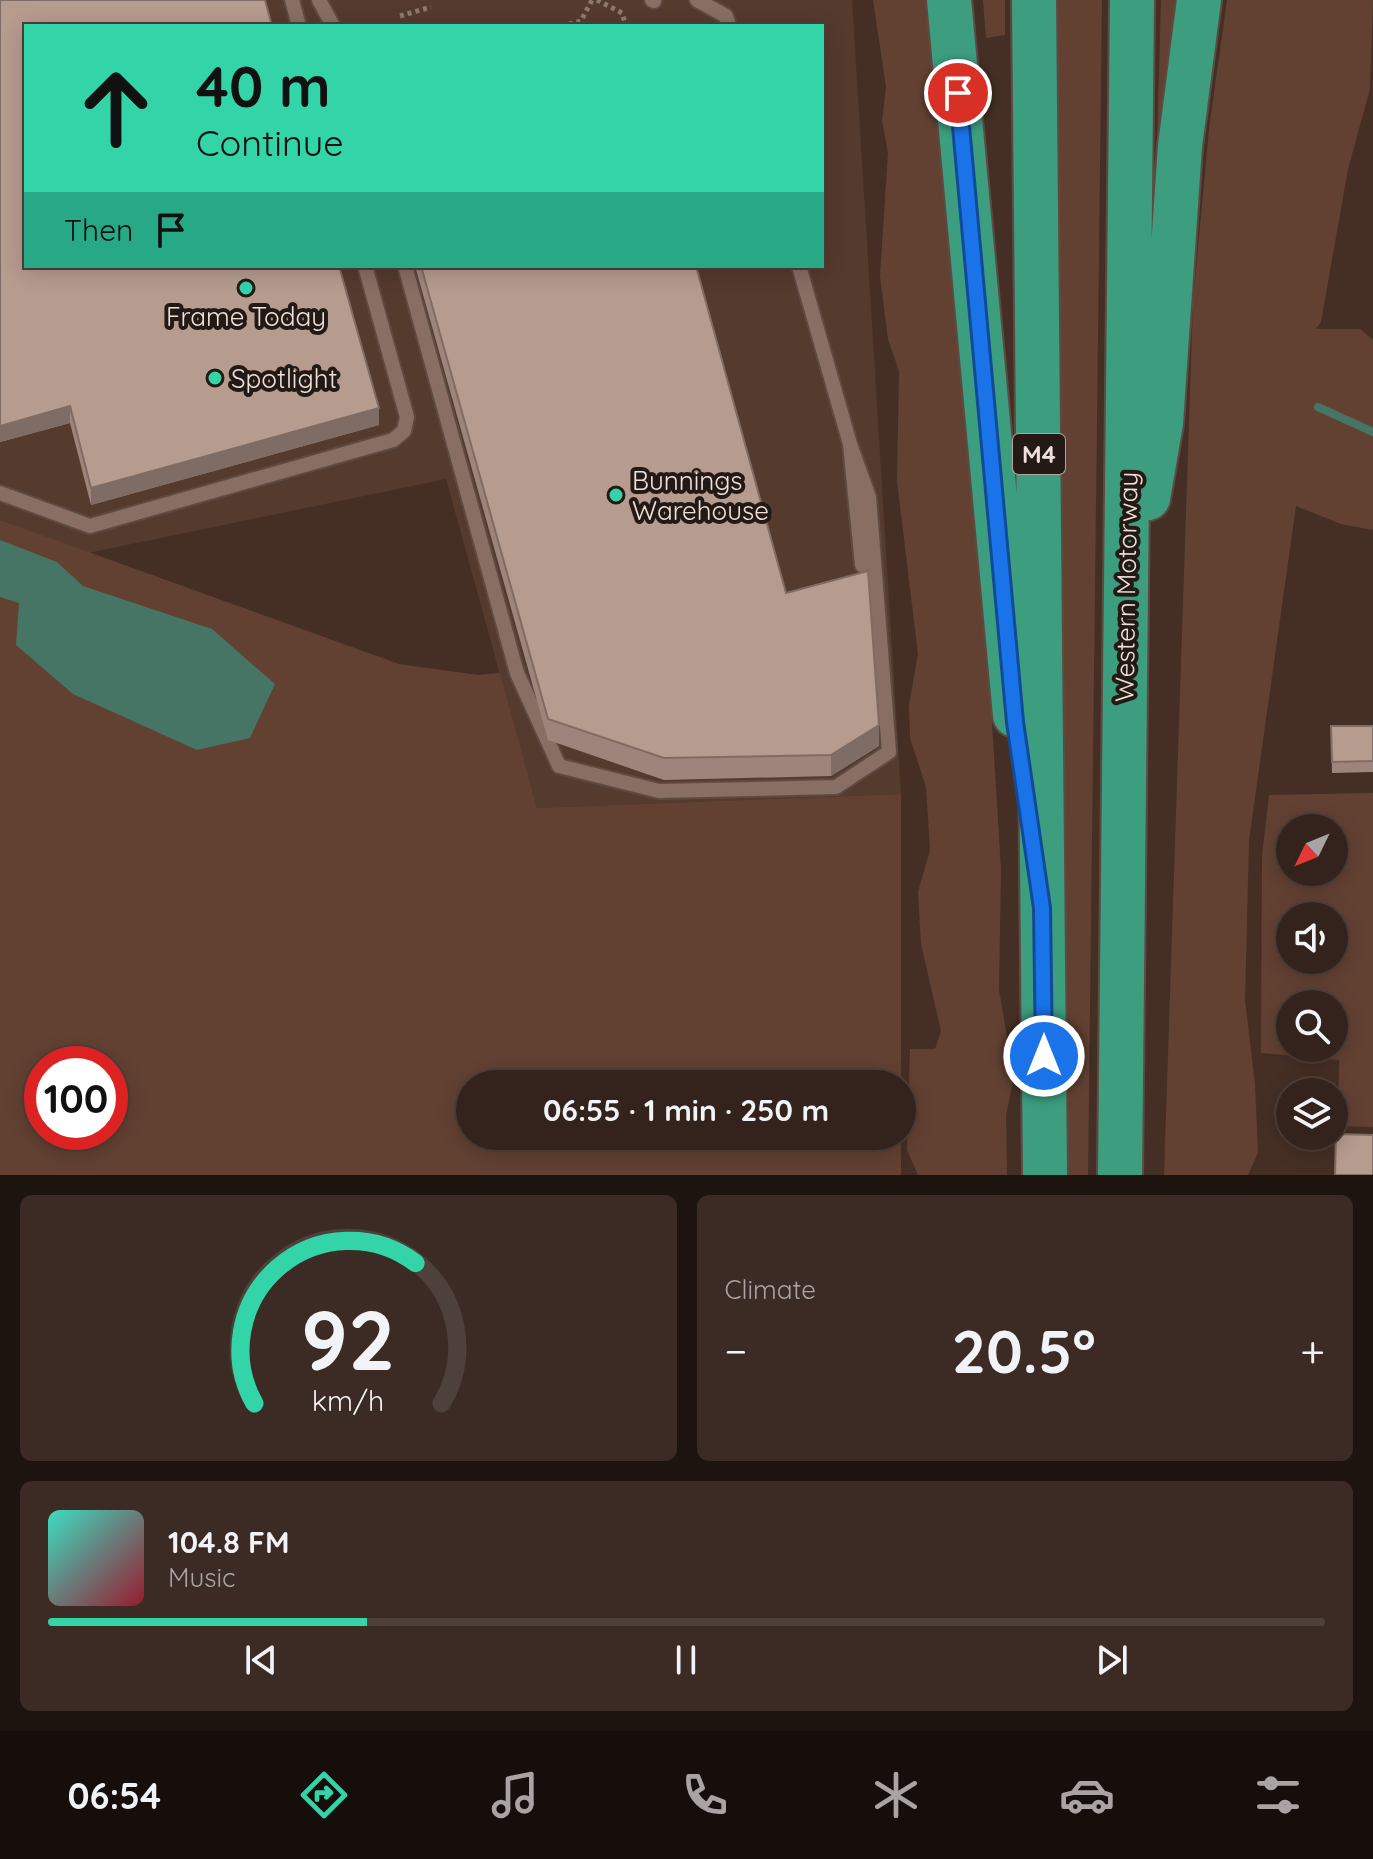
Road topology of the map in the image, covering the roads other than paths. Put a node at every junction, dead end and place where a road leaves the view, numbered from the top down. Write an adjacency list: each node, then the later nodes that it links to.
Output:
1 (292, 0): 8 (lane)
2 (319, 0): 9 (lane)
3 (697, 0): 10 (lane)
4 (949, 0): 18 (highway)
5 (1034, 0): 18 (highway, M4)
6 (1132, 0): 17 (highway, Western Motorway)
7 (1199, 0): 17 (highway)
8 (298, 24)
9 (332, 24)
10 (728, 24)
11 (366, 268): 15 (lane)
12 (406, 268): 14 (lane)
13 (800, 268): 14 (lane)
14 (850, 444): 16 (lane)
15 (0, 493)
16 (862, 565)
17 (1125, 627): 20 (highway, Western Motorway)
18 (1042, 908): 19 (highway, M4)
19 (1045, 1175)
20 (1120, 1175)

